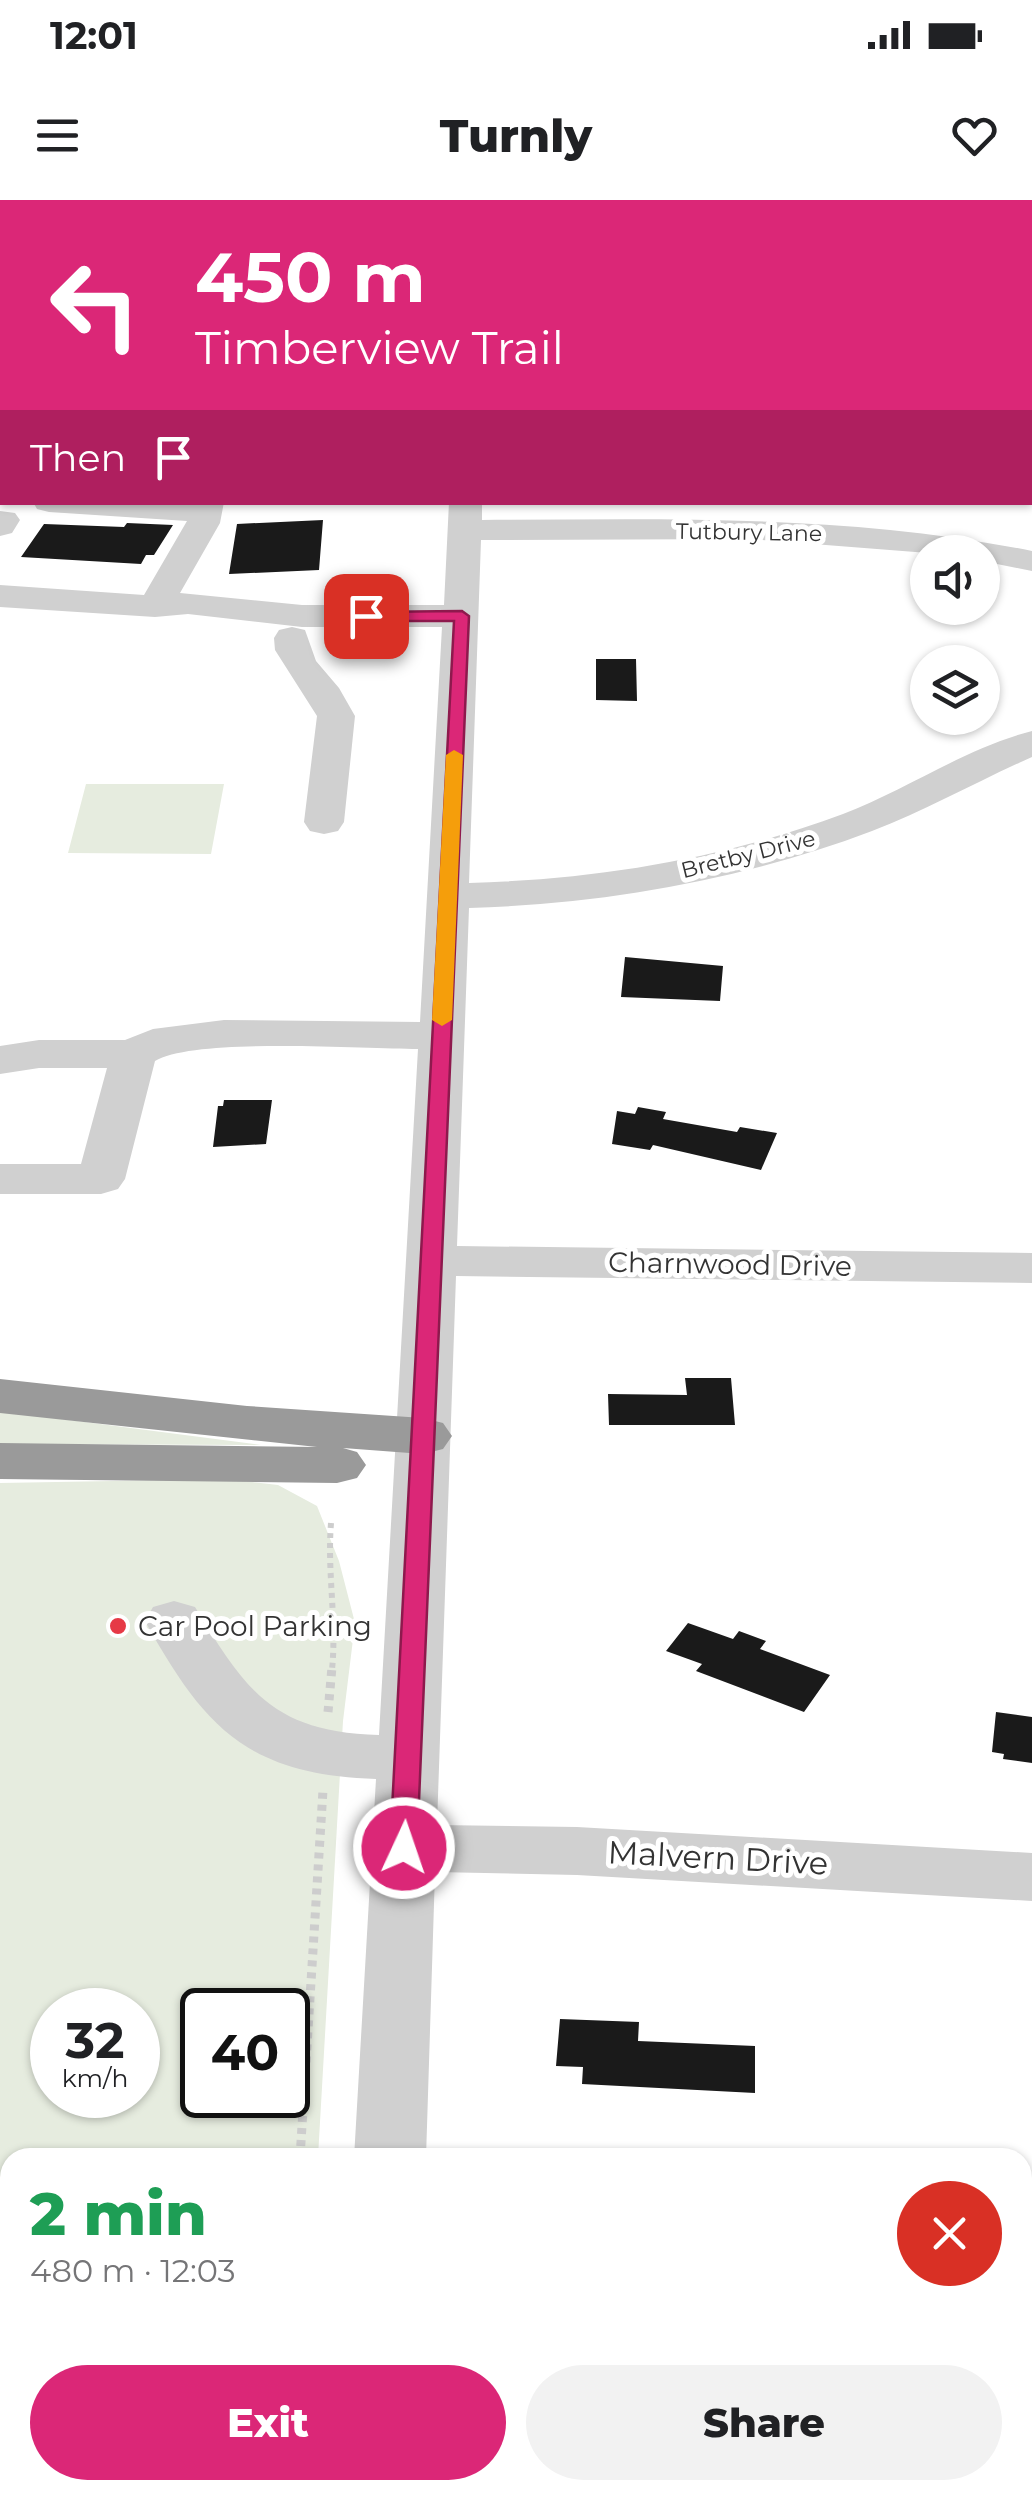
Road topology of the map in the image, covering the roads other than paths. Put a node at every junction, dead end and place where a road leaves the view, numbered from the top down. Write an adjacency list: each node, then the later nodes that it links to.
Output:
1 (144, 505): 2 (street)
2 (207, 507): 6 (street)
3 (465, 516): 4 (street, Tutbury Lane); 7 (street)
4 (1032, 562)
5 (0, 596): 6 (street)
6 (155, 606): 7 (street); 8 (street)
7 (461, 628): 8 (street); 11 (street)
8 (292, 638): 10 (street)
9 (1032, 743): 11 (street, Bretby Drive)
10 (324, 822)
11 (447, 896): 12 (street)
12 (442, 1036): 13 (street); 16 (street)
13 (134, 1054): 14 (street); 15 (street)
14 (0, 1060)
15 (0, 1179)
16 (428, 1262): 17 (street, Charnwood Drive); 19 (street)
17 (1032, 1268)
18 (0, 1396): 19 (highway)
19 (422, 1451): 20 (highway); 22 (street)
20 (0, 1462)
21 (174, 1621): 22 (street)
22 (409, 1758): 23 (street)
23 (404, 1848): 24 (street, Malvern Drive); 25 (street)
24 (1032, 1878)
25 (390, 2148)

